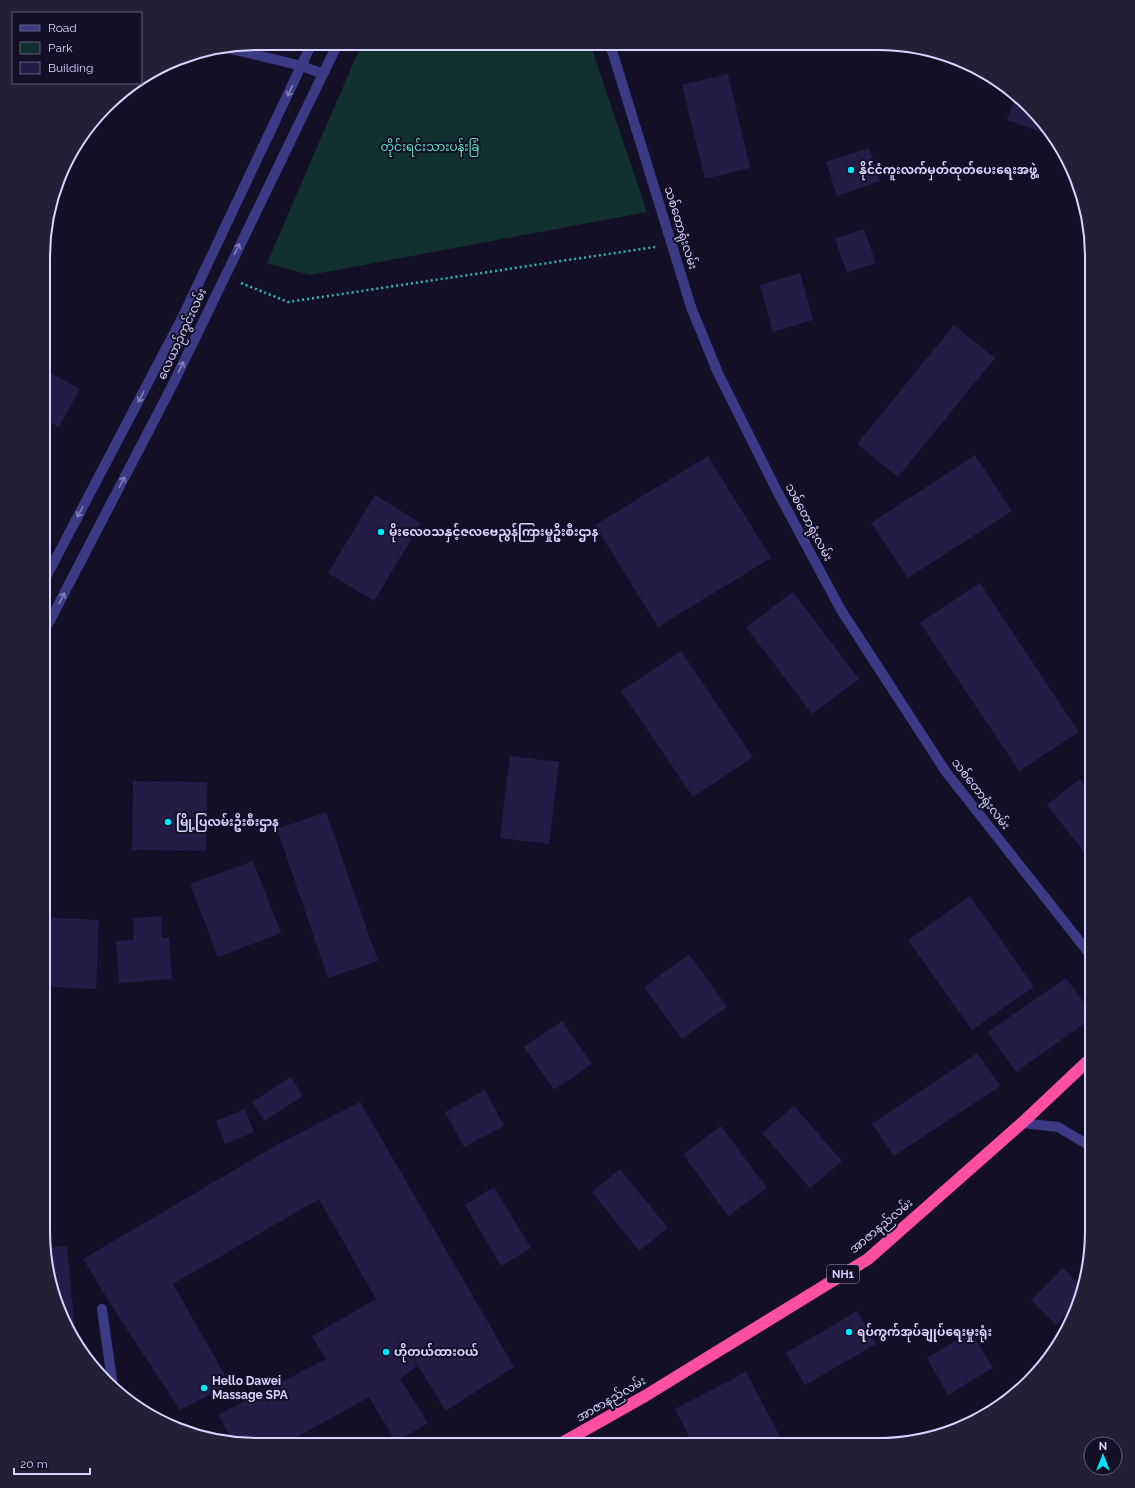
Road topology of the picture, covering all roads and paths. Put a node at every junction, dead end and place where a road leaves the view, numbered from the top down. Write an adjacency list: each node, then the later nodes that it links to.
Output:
1 (309, 50): 5 (street, လေယာဉ်ကွင်းလမ်း)
2 (335, 50): 6 (street, လေယာဉ်ကွင်းလမ်း)
3 (612, 50): 7 (street, သစ်တောရုံးလမ်း)
4 (238, 51): 5 (street)
5 (302, 66): 6 (street); 9 (street, လေယာဉ်ကွင်းလမ်း, one-way to 9)
6 (323, 74): 8 (street, လေယာဉ်ကွင်းလမ်း, one-way to 6)
7 (673, 244): 8 (path); 11 (street, သစ်တောရုံးလမ်း)
8 (224, 276): 10 (street, လေယာဉ်ကွင်းလမ်း, one-way to 8)
9 (50, 570)
10 (50, 620)
11 (1085, 948)
12 (1085, 1064): 13 (highway, အာဇာနည်လမ်း / NH1)
13 (1022, 1123): 14 (street); 17 (highway, အာဇာနည်လမ်း / NH1)
14 (1085, 1143)
15 (102, 1308): 16 (street)
16 (112, 1378)
17 (571, 1438)

